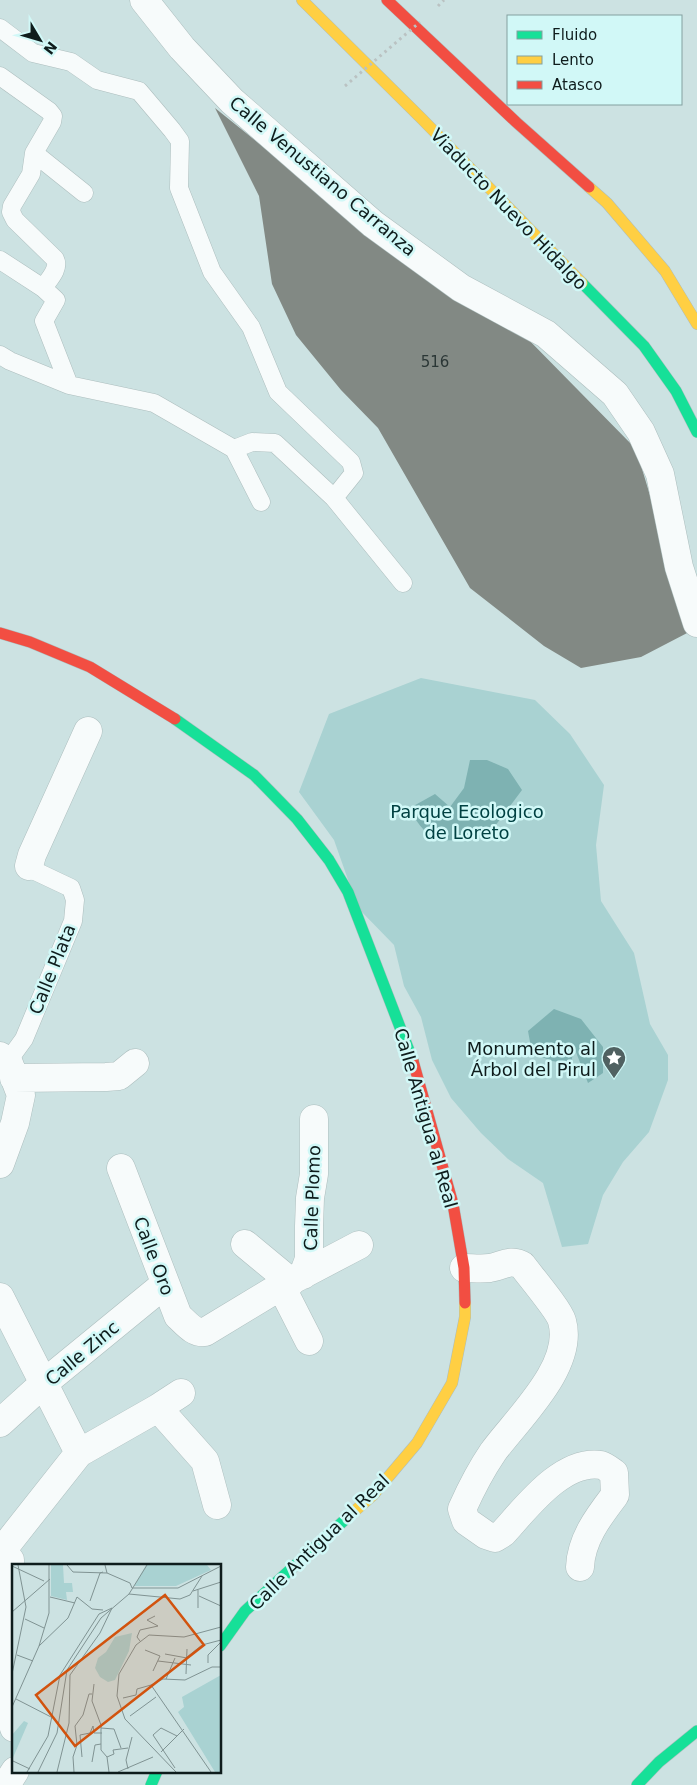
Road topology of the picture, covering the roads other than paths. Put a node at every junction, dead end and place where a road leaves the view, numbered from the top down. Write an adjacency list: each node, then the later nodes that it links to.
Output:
1 (144, 0): 18 (street, Calle Venustiano Carranza)
2 (302, 0): 13 (main road, Viaducto Nuevo Hidalgo)
3 (387, 0): 10 (main road)
4 (0, 28): 15 (lane)
5 (0, 76): 6 (lane)
6 (34, 153): 7 (lane); 9 (lane)
7 (84, 193)
8 (0, 260): 9 (lane)
9 (43, 288): 12 (lane)
10 (697, 324)
11 (0, 355): 12 (lane)
12 (69, 385): 14 (lane)
13 (697, 432)
14 (234, 449): 15 (lane); 16 (lane)
15 (334, 498): 17 (lane)
16 (261, 502)
17 (403, 583)
18 (697, 622)
19 (0, 633): 29 (main road, Calle Antigua al Real)
20 (88, 731): 21 (street)
21 (29, 866): 23 (lane, Calle Plata)
22 (135, 1063): 23 (street)
23 (7, 1065): 25 (street)
24 (314, 1119): 30 (street, Calle Plomo)
25 (0, 1164)
26 (121, 1168): 31 (street, Calle Oro)
27 (245, 1244): 30 (street)
28 (358, 1245): 30 (street)
29 (464, 1268): 41 (street); 42 (main road, Calle Antigua al Real)
30 (292, 1281): 31 (street, Calle Oro); 33 (street)
31 (165, 1284): 34 (street, Calle Zinc)
32 (0, 1297): 34 (street)
33 (309, 1341)
34 (44, 1383): 37 (street, Calle Zinc); 38 (street)
35 (181, 1393): 36 (street)
36 (158, 1408): 38 (street); 39 (street)
37 (0, 1423)
38 (79, 1453): 40 (street)
39 (217, 1505)
40 (7, 1558): 43 (street)
41 (580, 1567)
42 (221, 1645)
43 (12, 1722)
44 (697, 1731): 49 (main road)
45 (14, 1772): 47 (street)
46 (157, 1772): 48 (main road)
47 (6, 1785)
48 (151, 1785)
49 (637, 1785)

